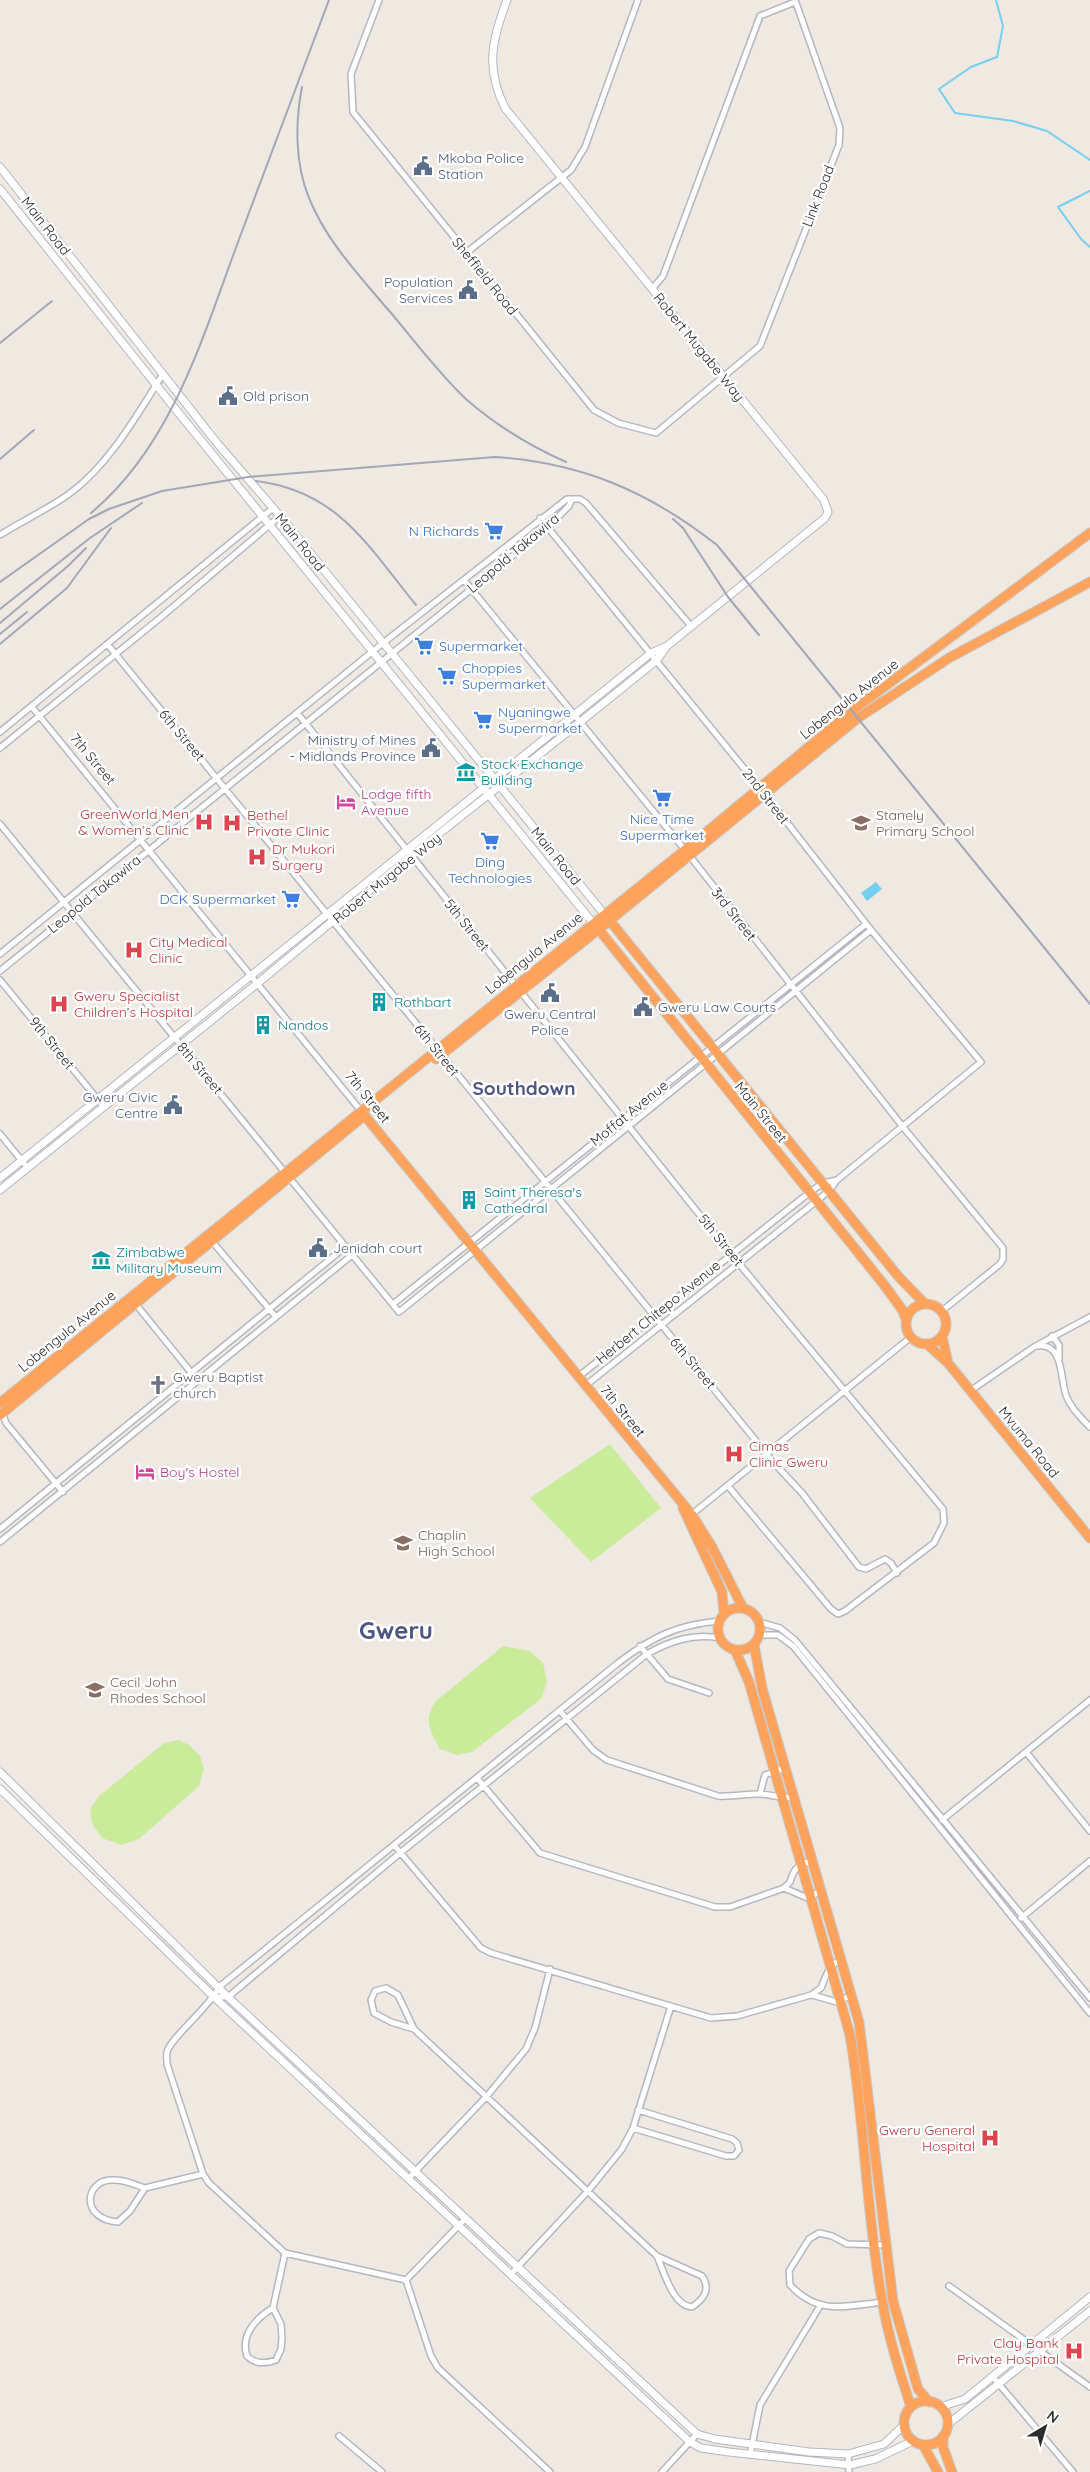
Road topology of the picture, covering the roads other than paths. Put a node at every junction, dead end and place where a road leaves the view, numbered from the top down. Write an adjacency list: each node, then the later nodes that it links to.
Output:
1 (379, 0): 8 (street, Sheffield Road)
2 (508, 0): 6 (main road, Robert Mugabe Way)
3 (638, 0): 6 (street)
4 (795, 1): 9 (street); 13 (street, Link Road)
5 (0, 166): 10 (main road, Main Road)
6 (562, 178): 8 (street); 9 (main road, Robert Mugabe Way)
7 (0, 189): 11 (main road, Main Road)
8 (466, 253): 13 (street, Sheffield Road)
9 (652, 289): 13 (main road, Robert Mugabe Way)
10 (106, 303): 11 (main road); 12 (main road, Main Road)
11 (98, 311): 14 (main road, Main Road)
12 (162, 374): 14 (street); 16 (main road, Main Road)
13 (724, 377): 31 (main road, Robert Mugabe Way)
14 (156, 384): 17 (main road, Main Road); 23 (street)
15 (572, 499): 19 (street, Leopold Takawira); 21 (street, Leopold Takawira); 31 (street)
16 (273, 508): 17 (street); 18 (main road, Main Road)
17 (264, 515): 20 (main road, Main Road); 25 (street)
18 (280, 516): 20 (street); 24 (main road, Main Road)
19 (540, 518): 21 (street, 2nd Street); 26 (street, Leopold Takawira)
20 (271, 524): 27 (main road, Main Road); 29 (street)
21 (548, 527): 30 (street, Leopold Takawira); 37 (street, 2nd Street)
22 (1090, 532): 54 (highway, Lobengula Avenue)
23 (0, 535)
24 (327, 575): 27 (main road); 32 (main road, Main Road)
25 (188, 579): 29 (street); 33 (street)
26 (464, 580): 30 (street, 3rd Street); 32 (street, Leopold Takawira)
27 (317, 581): 35 (main road, Main Road)
28 (1090, 582): 54 (highway, Lobengula Avenue)
29 (195, 588): 38 (street)
30 (470, 589): 36 (street, Leopold Takawira); 44 (street, 3rd Street)
31 (691, 626): 34 (main road, Robert Mugabe Way)
32 (383, 643): 35 (street, Leopold Takawira); 36 (main road, Main Road)
33 (108, 645): 38 (street, 6th Street); 41 (street)
34 (667, 646): 37 (main road, Robert Mugabe Way); 39 (main road, Robert Mugabe Way)
35 (373, 652): 40 (main road, Main Road); 42 (street, Leopold Takawira)
36 (391, 653): 40 (street, Leopold Takawira); 50 (main road, Main Road)
37 (651, 653): 39 (street, 2nd Street); 44 (main road, Robert Mugabe Way)
38 (115, 654): 43 (street); 49 (street, 6th Street)
39 (657, 660): 46 (main road, Robert Mugabe Way); 54 (street, 2nd Street)
40 (381, 662): 45 (street, Leopold Takawira); 53 (main road, Main Road)
41 (32, 707): 43 (street, 7th Street); 47 (street)
42 (298, 714): 45 (street, 5th Street); 49 (street, Leopold Takawira)
43 (40, 716): 48 (street); 57 (street, 7th Street)
44 (574, 716): 46 (street, 3rd Street); 50 (main road, Robert Mugabe Way)
45 (304, 723): 52 (street, Leopold Takawira); 60 (street, 5th Street)
46 (580, 723): 51 (main road, Robert Mugabe Way); 59 (street, 3rd Street)
47 (0, 732)
48 (0, 748)
49 (218, 779): 52 (street, 6th Street); 57 (street, Leopold Takawira)
50 (495, 780): 51 (main road, Main Road); 53 (main road, Robert Mugabe Way)
51 (500, 787): 55 (main road, Robert Mugabe Way); 64 (main road, Main Road)
52 (225, 788): 58 (street, Leopold Takawira); 63 (street, 6th Street)
53 (484, 788): 55 (main road, Main Road); 60 (main road, Robert Mugabe Way)
54 (762, 790): 59 (highway, Lobengula Avenue); 65 (street, 2nd Street)
55 (490, 796): 60 (main road, Robert Mugabe Way); 66 (main road, Main Road)
56 (0, 824): 61 (street, 8th Street)
57 (142, 839): 58 (street, 7th Street); 61 (street, Leopold Takawira)
58 (150, 849): 62 (street, Leopold Takawira); 71 (street, 7th Street)
59 (687, 853): 64 (highway, Lobengula Avenue); 75 (street, 3rd Street)
60 (409, 854): 63 (main road, Robert Mugabe Way); 76 (street, 5th Street)
61 (66, 902): 62 (street, 8th Street); 68 (street, Leopold Takawira)
62 (73, 910): 70 (street, Leopold Takawira); 80 (street, 8th Street)
63 (331, 918): 71 (main road, Robert Mugabe Way); 74 (main road, Robert Mugabe Way); 82 (street, 6th Street)
64 (607, 918): 66 (highway, Lobengula Avenue); 69 (highway, Main Street)
65 (866, 924): 67 (street, 2nd Street); 75 (street, Moffat Avenue)
66 (596, 926): 72 (highway, Main Street); 76 (highway, Lobengula Avenue)
67 (871, 930): 77 (street, Moffat Avenue); 86 (street, 2nd Street)
68 (0, 954)
69 (648, 968): 72 (highway); 78 (highway, Main Street)
70 (0, 972)
71 (252, 976): 74 (street, 7th Street); 80 (main road, Robert Mugabe Way)
72 (636, 977): 79 (highway, Main Street)
73 (0, 980): 88 (street, 9th Street)
74 (258, 983): 80 (main road, Robert Mugabe Way); 91 (street, 7th Street)
75 (790, 986): 77 (street, 3rd Street); 81 (street, Moffat Avenue)
76 (518, 988): 82 (highway, Lobengula Avenue); 92 (street, 5th Street)
77 (796, 992): 83 (street, Moffat Avenue); 94 (street, 3rd Street)
78 (678, 1005): 79 (highway); 81 (highway, Main Street)
79 (666, 1014): 84 (highway, Main Street)
80 (178, 1041): 88 (main road, Robert Mugabe Way); 90 (main road, Robert Mugabe Way); 100 (street, 8th Street)
81 (712, 1047): 83 (highway, Main Street); 84 (street, Moffat Avenue)
82 (439, 1052): 91 (highway, Lobengula Avenue); 103 (street, 6th Street)
83 (718, 1055): 85 (street, Moffat Avenue); 87 (highway, Main Street)
84 (699, 1056): 85 (highway, Main Street); 92 (street, Moffat Avenue)
85 (706, 1065): 89 (highway, Main Street); 93 (street, Moffat Avenue)
86 (970, 1072): 94 (street, Herbert Chitepo Avenue)
87 (752, 1095): 89 (highway); 96 (highway, Main Street)
88 (98, 1099): 90 (street, 9th Street); 98 (main road, Robert Mugabe Way)
89 (738, 1105): 97 (highway, Main Street)
90 (103, 1106): 99 (main road, Robert Mugabe Way)
91 (363, 1113): 100 (highway, Lobengula Avenue); 111 (highway, 7th Street)
92 (624, 1117): 93 (street, 5th Street); 103 (street, Moffat Avenue)
93 (630, 1126): 106 (street, Moffat Avenue); 115 (street, 5th Street)
94 (903, 1127): 102 (street, Herbert Chitepo Avenue); 124 (street, 3rd Street)
95 (0, 1134): 98 (street)
96 (788, 1139): 97 (highway); 104 (highway, Main Street)
97 (774, 1150): 107 (highway, Main Street)
98 (22, 1161): 99 (street); 101 (main road, Robert Mugabe Way)
99 (27, 1167): 105 (main road, Robert Mugabe Way)
100 (288, 1175): 110 (highway, Lobengula Avenue); 113 (street, 8th Street)
101 (0, 1178)
102 (837, 1180): 104 (street, Herbert Chitepo Avenue); 104 (street, Herbert Chitepo Avenue)
103 (544, 1182): 106 (street, 6th Street); 111 (street, Moffat Avenue)
104 (826, 1187): 107 (street, Herbert Chitepo Avenue); 108 (street, Herbert Chitepo Avenue); 109 (highway, Main Street)
105 (0, 1190)
106 (551, 1191): 114 (street, Moffat Avenue); 127 (street, 6th Street)
107 (810, 1192): 108 (highway, Main Street); 115 (street, Herbert Chitepo Avenue)
108 (816, 1200): 112 (highway, Main Street); 117 (street, Herbert Chitepo Avenue)
109 (863, 1233): 112 (highway); 118 (highway, Main Street)
110 (209, 1238): 120 (highway, Lobengula Avenue); 123 (street)
111 (470, 1242): 114 (highway, 7th Street); 121 (street, Moffat Avenue)
112 (850, 1243): 119 (highway, Main Street)
113 (345, 1247): 116 (street, 8th Street); 123 (street)
114 (476, 1250): 125 (street, Moffat Avenue); 141 (highway, 7th Street)
115 (731, 1254): 117 (street, 5th Street); 127 (street, Herbert Chitepo Avenue)
116 (352, 1255): 121 (street, 8th Street); 126 (street)
117 (739, 1263): 130 (street, Herbert Chitepo Avenue); 145 (street, 5th Street)
118 (898, 1276): 119 (highway); 122 (highway, Main Street)
119 (885, 1286): 129 (highway, Main Street)
120 (133, 1301): 140 (street); 146 (highway, Lobengula Avenue); 147 (highway, Lobengula Avenue)
121 (393, 1304): 125 (street, 8th Street)
122 (925, 1304): 124 (highway, Main Street); 129 (highway)
123 (270, 1310): 126 (street); 134 (street)
124 (942, 1311): 131 (highway)
125 (399, 1312)
126 (276, 1317): 137 (street)
127 (654, 1317): 130 (street, 6th Street); 141 (street, Herbert Chitepo Avenue)
128 (1090, 1317): 132 (street)
129 (906, 1320): 133 (highway, Main Street)
130 (661, 1325): 143 (street, Herbert Chitepo Avenue); 151 (street, 6th Street)
131 (942, 1336): 135 (highway); 139 (highway, Mvuma Road)
132 (1052, 1336): 136 (street); 138 (street)
133 (910, 1337): 135 (highway); 145 (street)
134 (232, 1341): 137 (street); 140 (street)
135 (927, 1344): 139 (highway, Mvuma Road)
136 (1034, 1347): 138 (street); 144 (street)
137 (237, 1349): 142 (street)
138 (1059, 1359): 148 (street)
139 (948, 1363): 144 (highway, Mvuma Road)
140 (192, 1374): 142 (street); 149 (street)
141 (578, 1377): 143 (highway, 7th Street)
142 (198, 1381): 150 (street)
143 (585, 1386): 155 (highway, 7th Street)
144 (970, 1391): 157 (highway, Mvuma Road)
145 (844, 1392): 151 (street); 159 (street, 5th Street)
146 (0, 1403)
147 (2, 1416): 152 (street)
148 (1090, 1427)
149 (120, 1432): 150 (street); 152 (street)
150 (127, 1439): 154 (street)
151 (768, 1453): 153 (street); 159 (street, 6th Street)
152 (56, 1484): 154 (street); 156 (street)
153 (728, 1486): 155 (street); 159 (street, 5th Street)
154 (63, 1492): 158 (street)
155 (690, 1517): 160 (highway, 7th Street); 161 (highway, 7th Street)
156 (0, 1529)
157 (1090, 1538)
158 (0, 1542)
159 (897, 1573)
160 (743, 1608): 161 (highway); 162 (highway)
161 (722, 1617): 166 (highway); 168 (street)
162 (758, 1622): 163 (street); 164 (highway)
163 (780, 1628): 165 (street); 171 (street)
164 (759, 1635): 165 (street); 167 (highway)
165 (778, 1635): 172 (street)
166 (720, 1638): 169 (highway); 170 (street)
167 (754, 1644): 169 (highway); 178 (highway)
168 (640, 1646): 170 (street); 175 (street)
169 (735, 1650): 179 (highway)
170 (647, 1654): 173 (street); 176 (street)
171 (829, 1682): 172 (street); 187 (street)
172 (824, 1686): 188 (street)
173 (709, 1693)
174 (1090, 1700): 177 (street)
175 (560, 1711): 176 (street); 181 (street)
176 (567, 1719): 182 (street); 184 (street)
177 (1026, 1752): 187 (street); 189 (street)
178 (785, 1768): 179 (street); 185 (highway)
179 (774, 1771): 184 (street); 186 (highway)
180 (0, 1772): 205 (main road)
181 (477, 1778): 182 (street); 190 (street)
182 (483, 1786): 191 (street); 195 (street)
183 (0, 1789): 208 (main road)
184 (760, 1794): 186 (street)
185 (794, 1797): 186 (street); 192 (highway)
186 (783, 1798): 194 (highway)
187 (943, 1819): 188 (street); 199 (street)
188 (938, 1824): 200 (street)
189 (1090, 1831)
190 (394, 1846): 191 (street); 198 (street)
191 (400, 1854): 201 (street); 204 (street)
192 (813, 1861): 194 (street); 196 (highway)
193 (1090, 1861): 199 (street)
194 (802, 1863): 195 (street); 197 (highway)
195 (784, 1888): 197 (street)
196 (821, 1889): 197 (street); 202 (highway)
197 (812, 1898): 203 (highway)
198 (309, 1914): 201 (street); 205 (street)
199 (1023, 1916): 200 (street); 210 (street)
200 (1017, 1922): 212 (street)
201 (316, 1923): 209 (street)
202 (842, 1958): 203 (street); 207 (highway)
203 (832, 1965): 206 (street); 211 (highway)
204 (550, 1969): 213 (street); 216 (street)
205 (219, 1987): 208 (street); 209 (main road)
206 (812, 1995): 211 (street); 213 (street)
207 (852, 1995): 211 (street); 217 (highway)
208 (214, 1997): 209 (street); 223 (street); 224 (main road)
209 (228, 1997): 222 (main road)
210 (1090, 1999): 212 (street)
211 (842, 2000): 217 (highway)
212 (1084, 2005): 214 (street)
213 (671, 2006): 218 (street)
214 (1090, 2012)
215 (414, 2029): 215 (street); 216 (street)
216 (487, 2096): 222 (street); 226 (street)
217 (864, 2096): 220 (highway); 221 (highway)
218 (638, 2110): 219 (street); 219 (street)
219 (633, 2128): 226 (street)
220 (876, 2158): 221 (highway); 227 (highway)
221 (866, 2160): 228 (highway)
222 (415, 2172): 224 (street); 229 (main road)
223 (204, 2174): 225 (street); 233 (street)
224 (408, 2179): 230 (main road)
225 (144, 2188): 225 (street)
226 (588, 2191): 234 (street); 235 (street)
227 (882, 2212): 228 (highway); 231 (highway)
228 (871, 2213): 232 (highway)
229 (466, 2218): 230 (street); 235 (main road)
230 (459, 2225): 236 (main road); 237 (street)
231 (886, 2245): 232 (street); 240 (highway)
232 (874, 2246): 241 (highway); 242 (street)
233 (285, 2253): 237 (street); 243 (street)
234 (657, 2256): 234 (street)
235 (518, 2267): 236 (street); 255 (main road)
236 (511, 2274): 258 (main road)
237 (406, 2280): 266 (street)
238 (949, 2286): 245 (street)
239 (1090, 2297): 245 (main road)
240 (893, 2301): 241 (street); 250 (highway)
241 (882, 2302): 242 (street); 251 (highway)
242 (820, 2306): 260 (street)
243 (272, 2308): 243 (street)
244 (1090, 2311): 246 (main road)
245 (1032, 2345): 246 (street); 247 (main road)
246 (1040, 2352): 248 (main road); 249 (street)
247 (993, 2377): 248 (street); 252 (main road)
248 (1000, 2385): 254 (main road); 270 (street)
249 (1090, 2387)
250 (929, 2402): 251 (highway); 252 (highway)
251 (910, 2407): 253 (highway)
252 (940, 2407): 254 (highway)
253 (904, 2425): 259 (highway); 262 (main road)
254 (947, 2425): 257 (highway)
255 (697, 2434): 258 (street); 260 (main road)
256 (339, 2436): 265 (street)
257 (943, 2436): 261 (highway); 269 (highway)
258 (690, 2442): 263 (main road); 267 (street)
259 (914, 2442): 261 (highway); 264 (main road)
260 (752, 2444): 262 (main road); 263 (street)
261 (923, 2445): 268 (highway)
262 (848, 2454): 264 (street)
263 (750, 2455): 264 (main road)
264 (849, 2469)
265 (382, 2472)
266 (550, 2472)
267 (662, 2472)
268 (938, 2472)
269 (952, 2472)
270 (1072, 2472)

